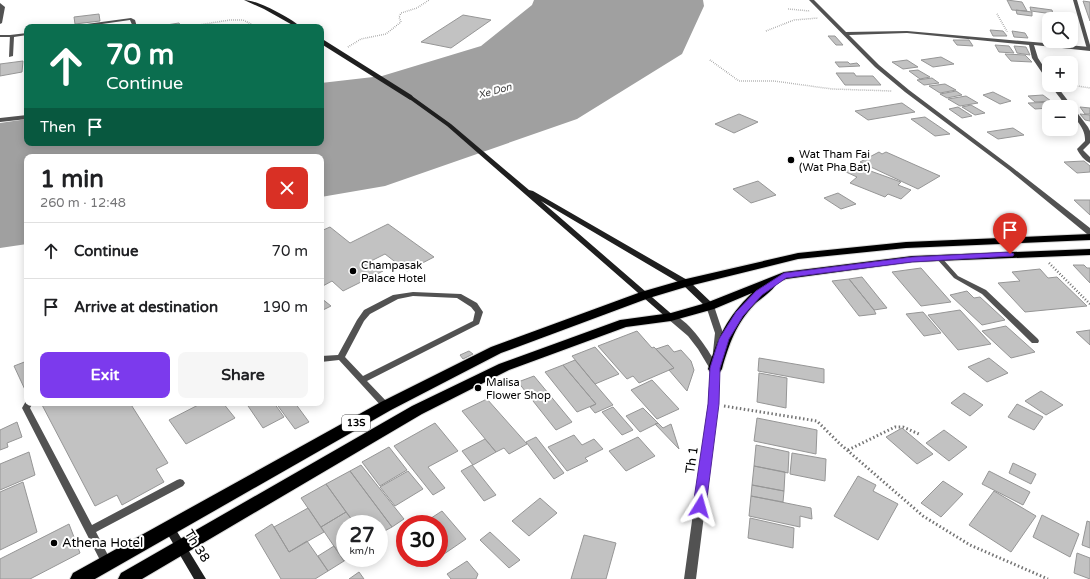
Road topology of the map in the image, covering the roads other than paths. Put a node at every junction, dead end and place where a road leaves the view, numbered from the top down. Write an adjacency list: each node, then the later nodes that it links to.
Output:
1 (246, 0): 8 (street)
2 (811, 0): 10 (street)
3 (1075, 0): 15 (lane)
4 (0, 4): 5 (street)
5 (0, 23)
6 (94, 24): 7 (lane)
7 (134, 24)
8 (294, 24)
9 (24, 34): 12 (lane)
10 (844, 34): 14 (street); 25 (street)
11 (0, 36): 12 (street)
12 (12, 36): 16 (lane)
13 (324, 43): 24 (street, bridge)
14 (1031, 43): 15 (street); 17 (street)
15 (1089, 49)
16 (11, 56)
17 (1042, 68)
18 (1058, 92): 19 (street)
19 (1065, 100)
20 (24, 116): 22 (lane)
21 (1078, 118): 23 (street)
22 (0, 120)
23 (1090, 161)
24 (510, 179): 30 (street); 31 (street)
25 (1090, 232)
26 (1090, 237): 30 (highway, 13S)
27 (1090, 252): 28 (highway, 13S)
28 (939, 258): 29 (highway, 13S); 34 (lane)
29 (784, 276): 32 (highway, 13S); 37 (highway)
30 (686, 283): 31 (highway, 13S); 32 (street)
31 (646, 295): 33 (street); 40 (highway, 13S)
32 (710, 306): 33 (highway, 13S); 37 (street, Th 1)
33 (671, 317): 37 (street); 44 (highway, 13S)
34 (1036, 341)
35 (341, 357): 36 (lane); 38 (lane); 38 (lane)
36 (324, 359)
37 (715, 368): 49 (street, Th 1)
38 (362, 380): 40 (lane)
39 (27, 406): 43 (lane)
40 (386, 406): 42 (highway, 13S)
41 (180, 484): 43 (lane)
42 (169, 528): 44 (street, Th 38); 45 (highway, 13S)
43 (90, 531): 45 (lane)
44 (181, 547): 47 (highway, 13S); 48 (street, Th 38)
45 (107, 563): 46 (highway, 13S)
46 (79, 579)
47 (126, 579)
48 (200, 579)
49 (690, 579)

